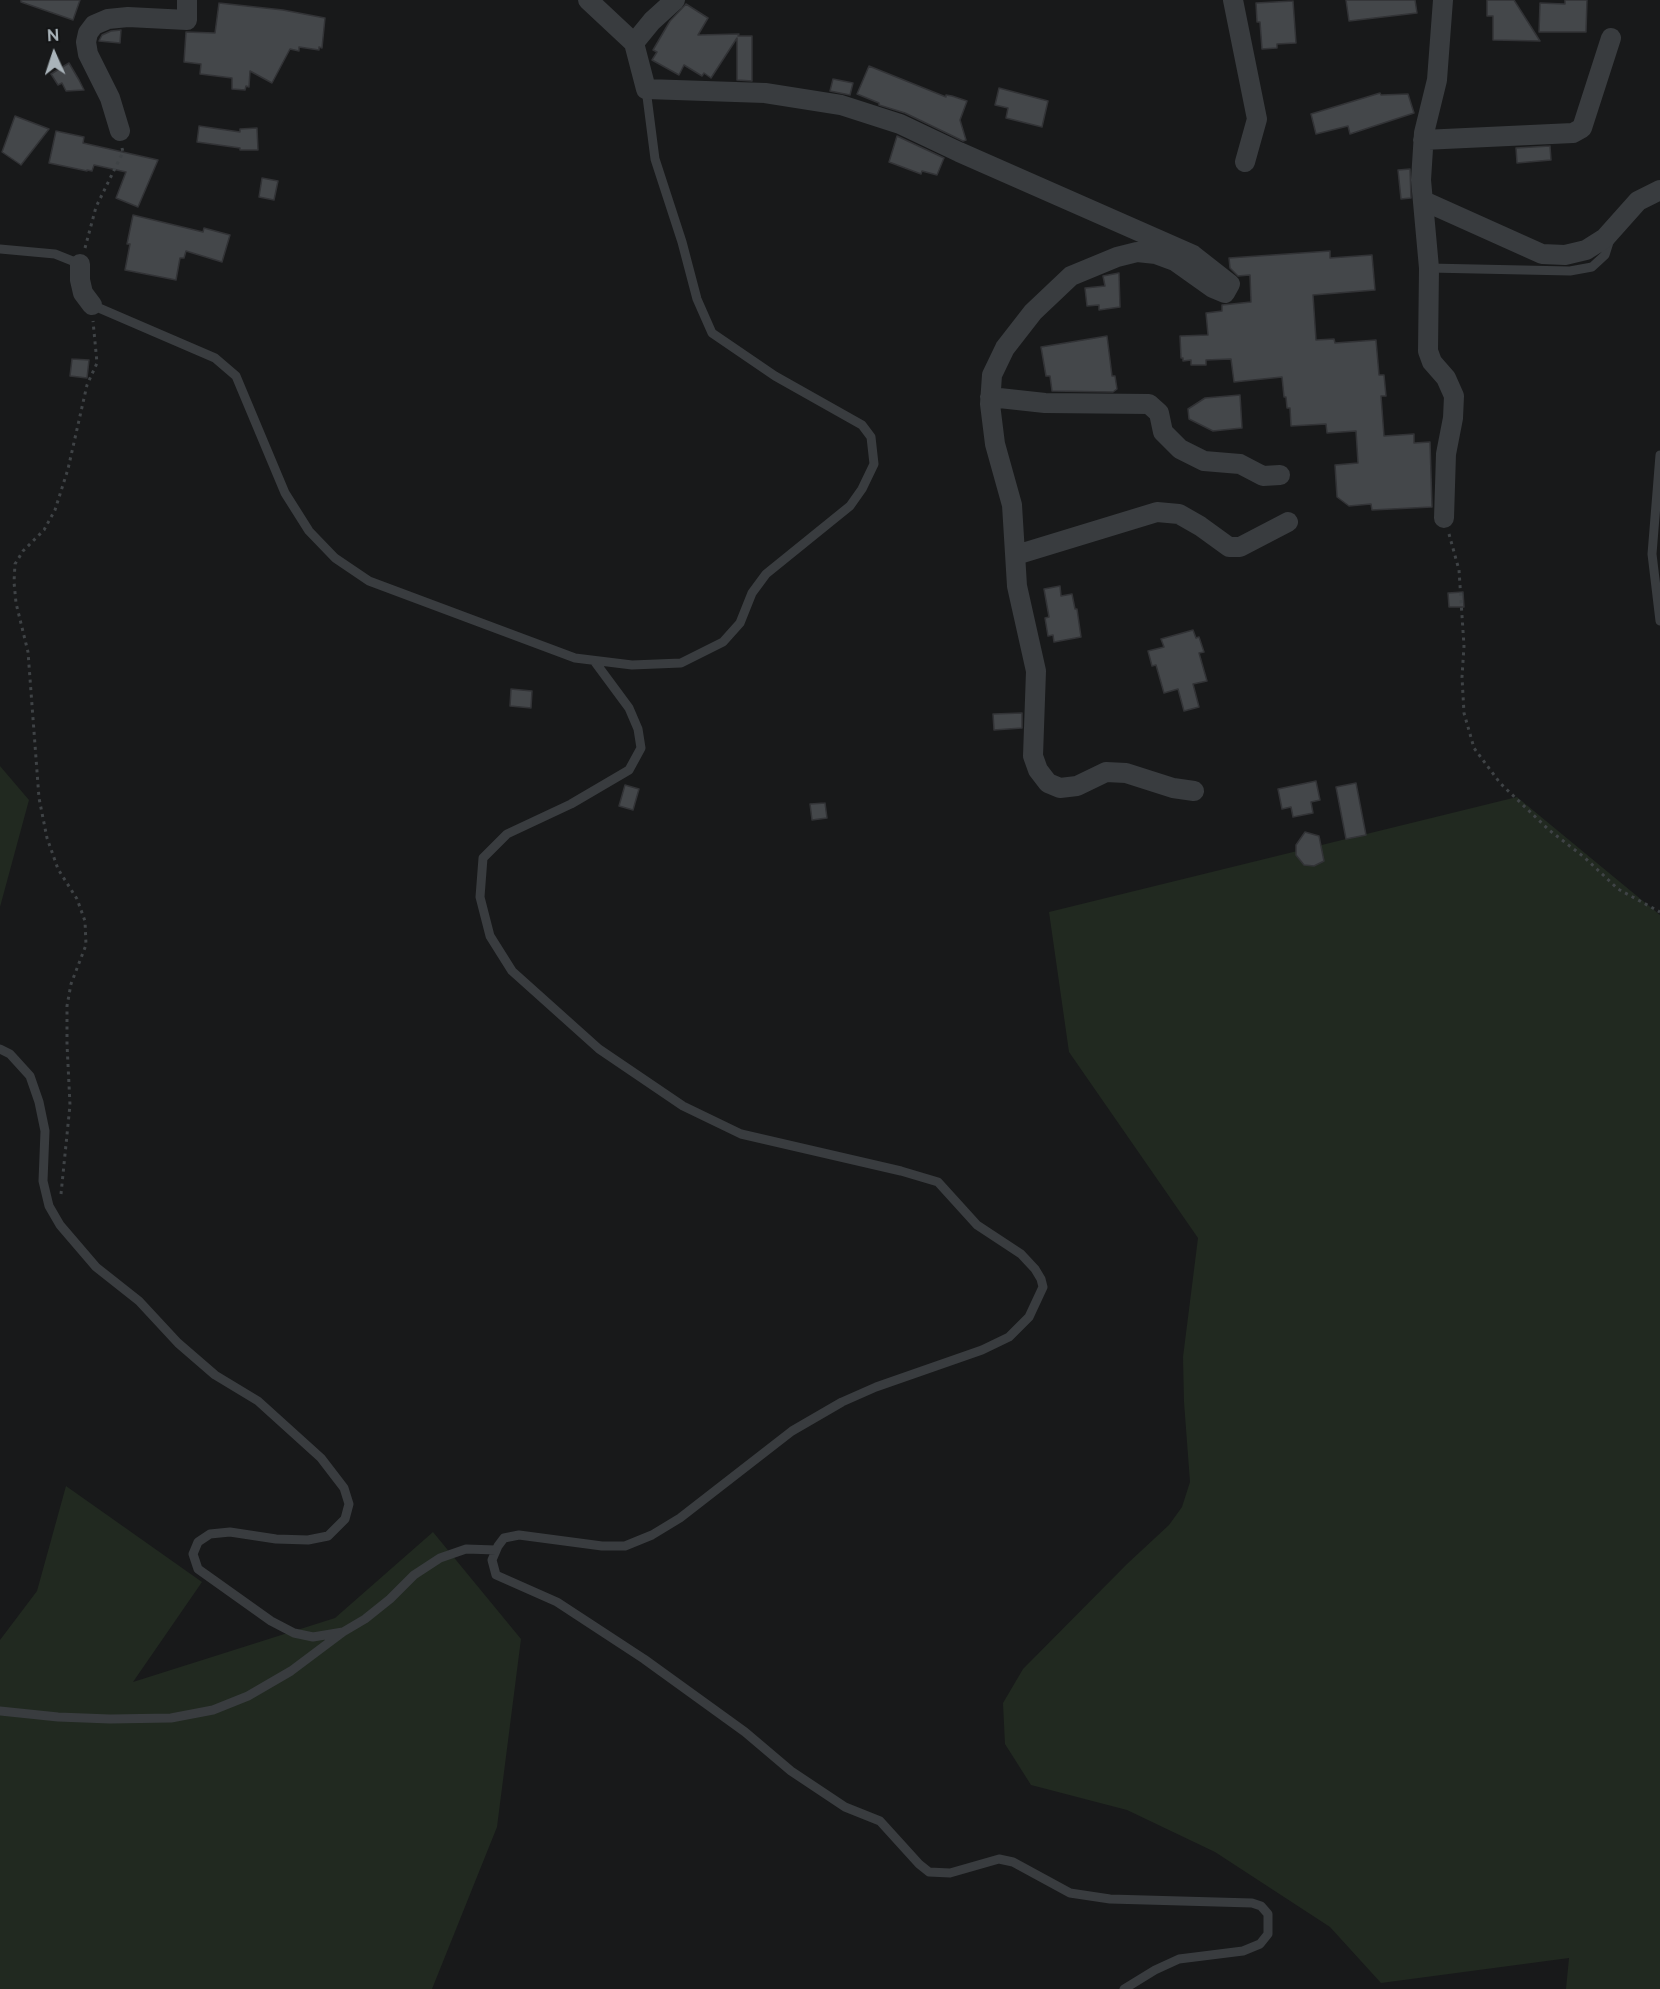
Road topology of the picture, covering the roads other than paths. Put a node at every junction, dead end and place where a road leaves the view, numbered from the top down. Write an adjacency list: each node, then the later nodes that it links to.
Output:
1 (187, 0): 9 (street)
2 (588, 0): 7 (street)
3 (675, 0): 7 (street)
4 (1233, 0): 11 (street)
5 (1443, 0): 10 (street)
6 (1611, 38): 10 (street)
7 (634, 43): 8 (street)
8 (646, 89): 19 (street); 26 (lane)
9 (120, 131)
10 (1423, 140): 13 (street)
11 (1245, 162)
12 (1660, 190): 14 (street)
13 (1424, 201): 14 (street); 17 (street)
14 (1613, 229): 17 (lane)
15 (0, 249): 16 (lane)
16 (80, 264): 18 (street)
17 (1429, 268): 22 (street)
18 (92, 305): 26 (lane)
19 (990, 397): 21 (street); 24 (street)
20 (1660, 455): 25 (lane)
21 (1280, 475)
22 (1444, 518)
23 (1288, 522): 24 (street)
24 (1016, 555): 27 (street)
25 (1660, 621)
26 (595, 662): 29 (lane)
27 (1194, 791)
28 (0, 1049): 30 (lane)
29 (496, 1550): 30 (lane); 32 (lane)
30 (343, 1632): 31 (lane)
31 (0, 1711)
32 (1124, 1989)

